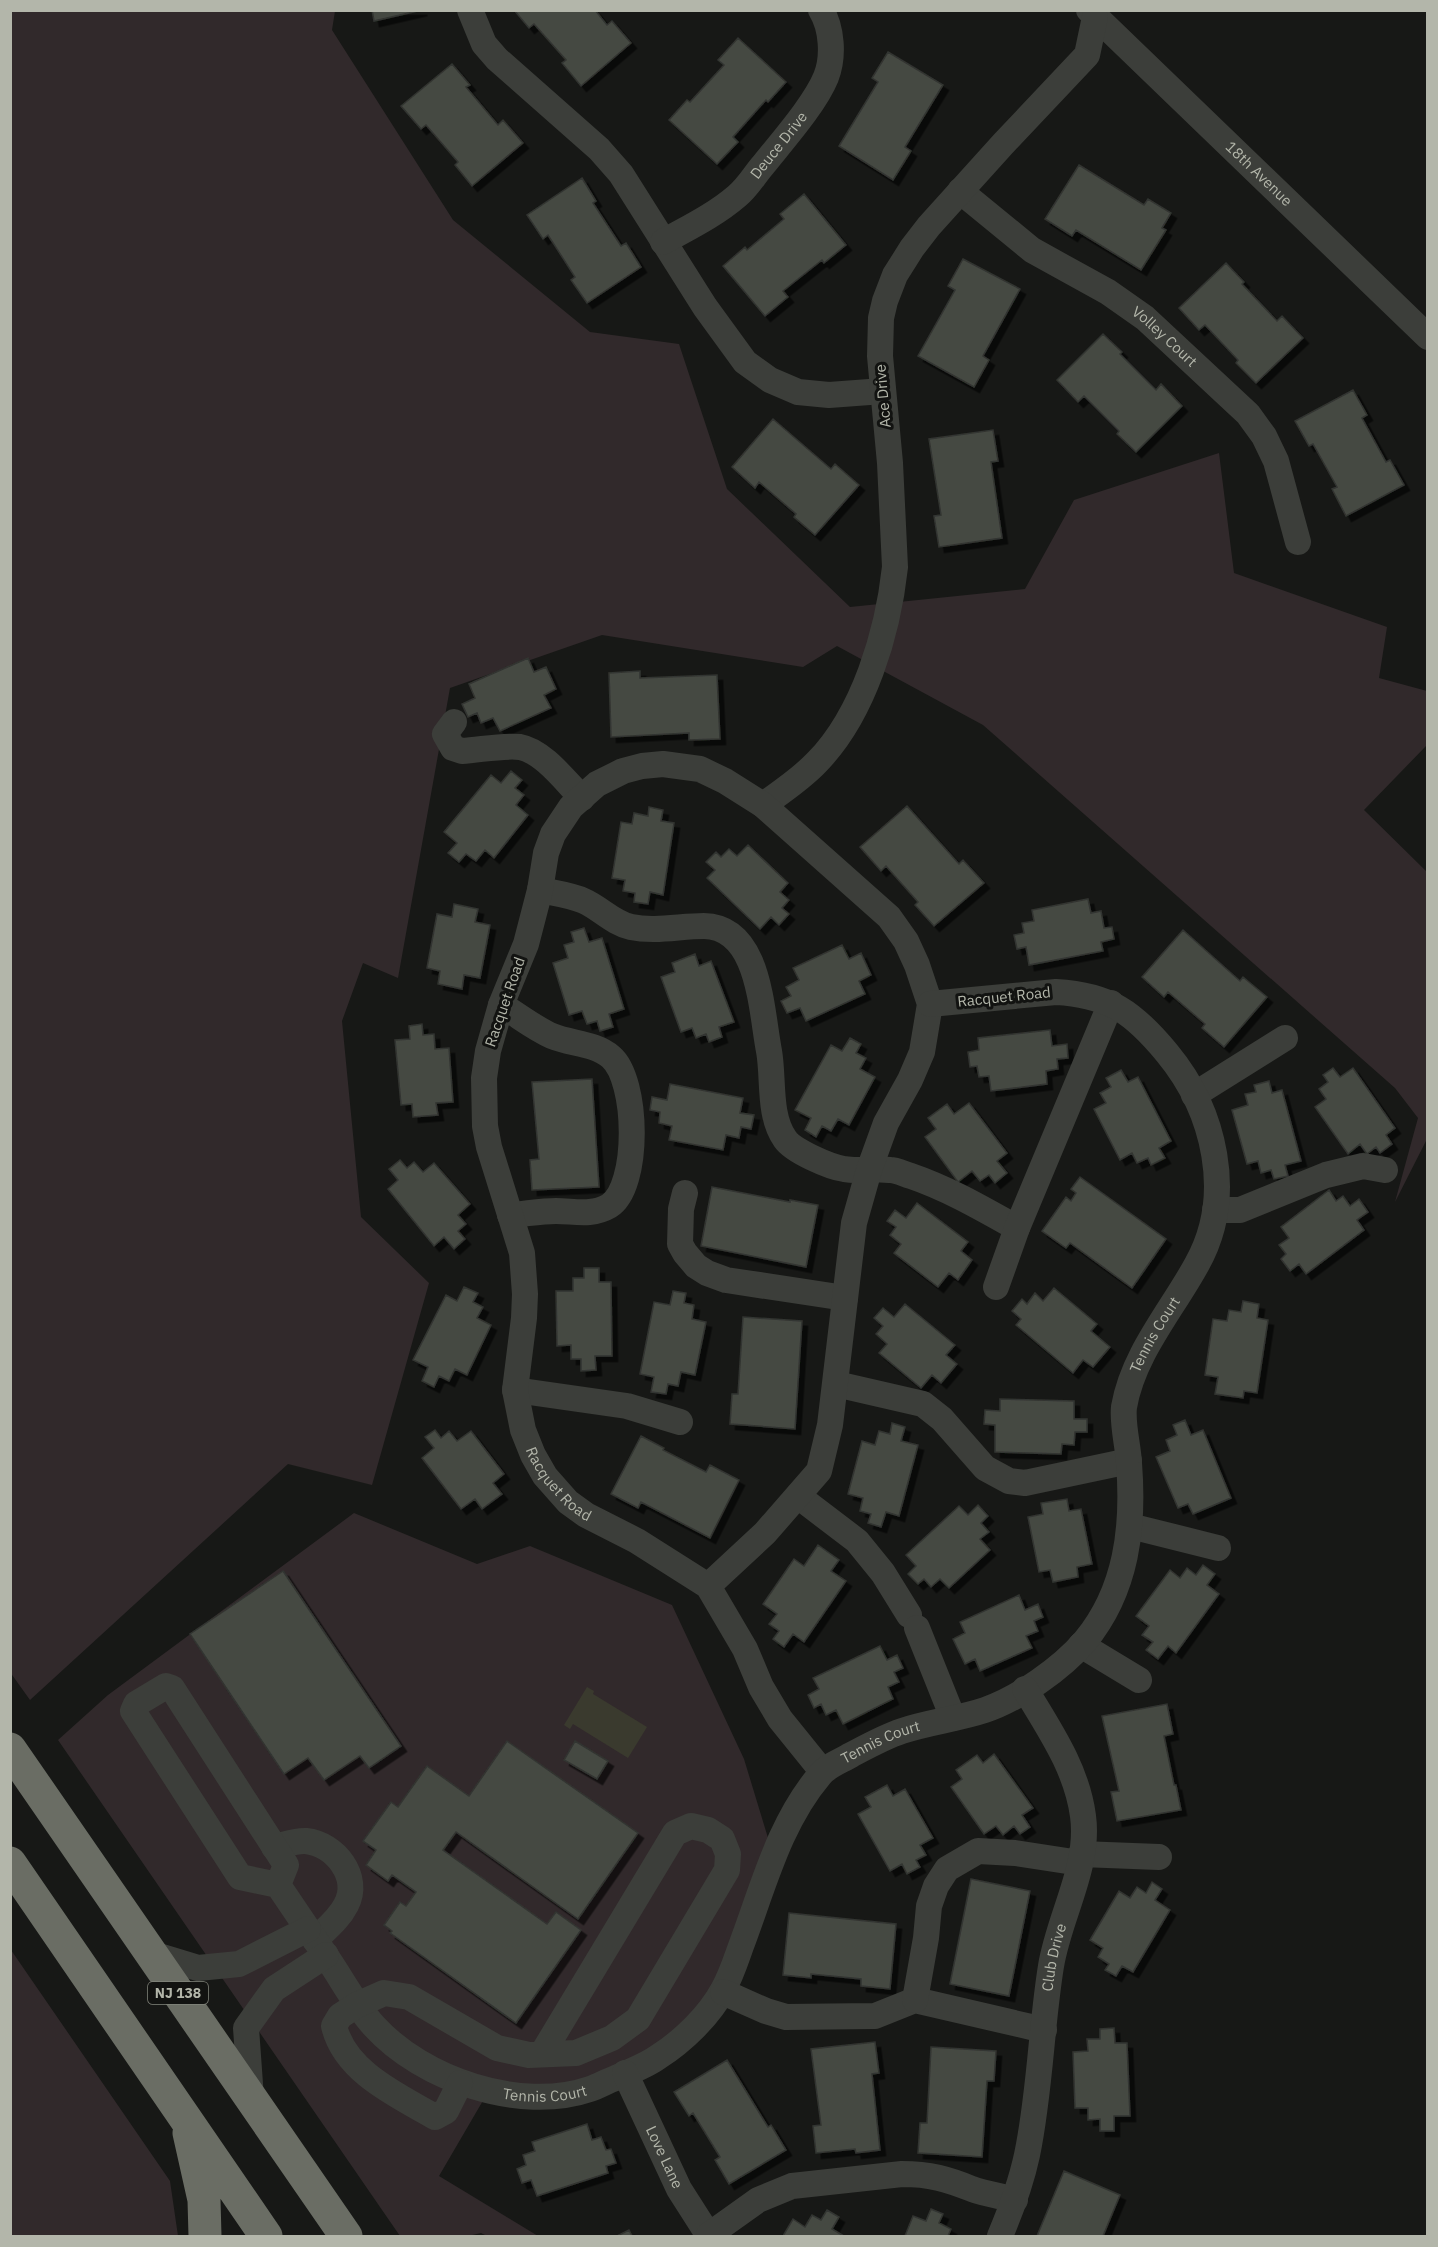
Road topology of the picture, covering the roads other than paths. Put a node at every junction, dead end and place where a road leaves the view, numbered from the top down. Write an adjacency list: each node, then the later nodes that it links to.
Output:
1 (470, 10): 5 (street)
2 (820, 10): 5 (street, Deuce Drive)
3 (1092, 14): 4 (street, Ace Drive); 6 (street, 18th Avenue)
4 (960, 191): 7 (street, Ace Drive); 8 (street, Volley Court)
5 (663, 242): 7 (street)
6 (1428, 337)
7 (883, 391): 11 (street, Ace Drive)
8 (1298, 542)
9 (454, 722): 10 (street)
10 (582, 798): 11 (street, Racquet Road); 12 (street, Racquet Road)
11 (763, 805): 15 (street, Racquet Road)
12 (540, 890): 16 (street, Racquet Road); 19 (street)
13 (1077, 993): 14 (street, Tennis Court); 15 (street, Racquet Road)
14 (1111, 1003): 18 (street, Tennis Court); 24 (street)
15 (930, 1004): 19 (street, Racquet Road)
16 (501, 1005): 23 (street, Racquet Road); 23 (street)
17 (1285, 1038): 18 (street)
18 (1194, 1095): 22 (street, Tennis Court)
19 (869, 1170): 24 (street); 26 (street, Racquet Road)
20 (1385, 1170): 22 (street)
21 (685, 1193): 26 (street)
22 (1215, 1210): 30 (street, Tennis Court)
23 (510, 1215): 28 (street, Racquet Road)
24 (1017, 1228): 25 (street)
25 (996, 1287)
26 (845, 1298): 27 (street, Racquet Road)
27 (836, 1384): 30 (street); 31 (street, Racquet Road)
28 (515, 1389): 29 (street); 34 (street, Racquet Road)
29 (680, 1422)
30 (1129, 1461): 32 (street, Tennis Court)
31 (798, 1496): 34 (street, Racquet Road); 38 (street)
32 (1130, 1526): 33 (street); 35 (street, Tennis Court)
33 (1218, 1548)
34 (708, 1586): 40 (street, Racquet Road)
35 (1081, 1645): 36 (street); 37 (street, Tennis Court)
36 (1139, 1680)
37 (1026, 1689): 38 (street, Tennis Court); 43 (street, Club Drive)
38 (953, 1718): 40 (street, Tennis Court)
39 (10, 1749): 47 (highway, NJ 138)
40 (822, 1771): 48 (street, Tennis Court)
41 (274, 1847): 45 (street); 45 (street); 46 (street)
42 (1159, 1857): 43 (street)
43 (1080, 1858): 49 (street); 51 (street, Club Drive)
44 (10, 1863): 56 (highway)
45 (278, 1885): 46 (street, Tennis Court)
46 (316, 1941): 47 (street); 50 (street, Tennis Court); 55 (street)
47 (152, 1954): 55 (highway, NJ 138)
48 (723, 1992): 49 (street); 53 (street, Tennis Court)
49 (915, 2000): 51 (street)
50 (357, 2004): 52 (street); 54 (street, Tennis Court); 54 (street)
51 (1044, 2030): 57 (street, Club Drive)
52 (542, 2054): 52 (street)
53 (625, 2073): 54 (street, Tennis Court); 61 (street, Love Lane)
54 (460, 2082)
55 (250, 2098): 60 (highway, NJ 138)
56 (186, 2117): 58 (highway); 59 (highway)
57 (1015, 2200): 61 (street); 62 (street, Club Drive)
58 (205, 2236)
59 (266, 2236)
60 (346, 2236)
61 (709, 2236)
62 (1000, 2236)

